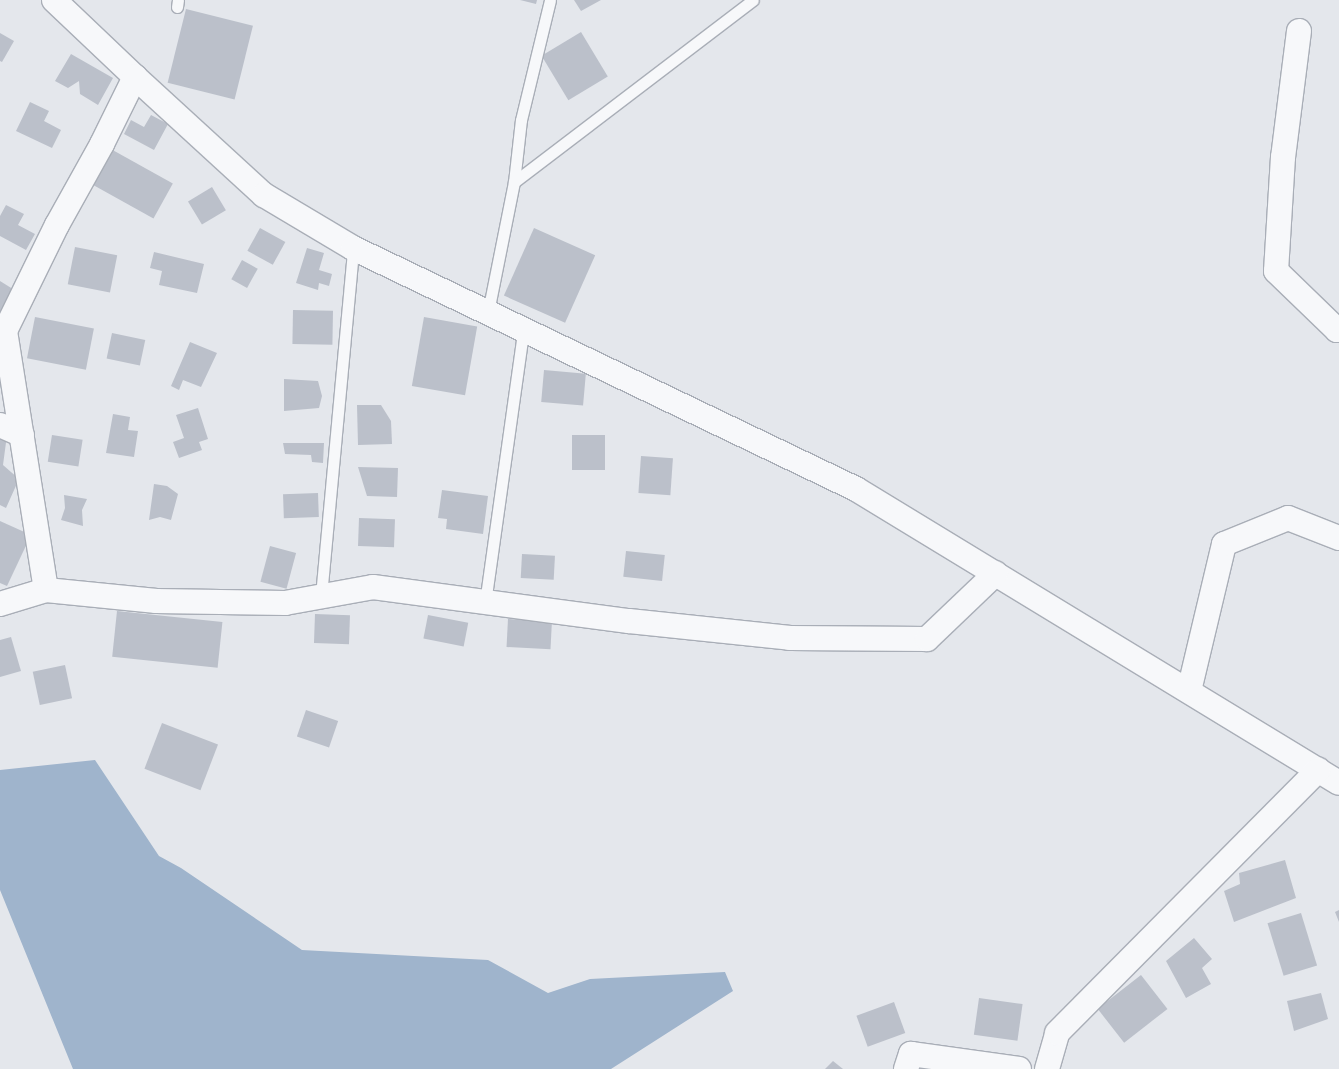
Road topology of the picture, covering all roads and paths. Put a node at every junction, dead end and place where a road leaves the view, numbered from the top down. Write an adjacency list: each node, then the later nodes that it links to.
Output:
1 (54, 0): 5 (street)
2 (550, 0): 6 (lane)
3 (753, 0): 6 (lane)
4 (1299, 31): 10 (street)
5 (135, 77): 7 (street); 9 (street)
6 (514, 182): 8 (lane)
7 (353, 248): 8 (street); 17 (lane)
8 (488, 312): 11 (street)
9 (3, 329): 13 (street)
10 (1339, 329)
11 (523, 331): 15 (street); 18 (lane)
12 (0, 425): 13 (street)
13 (22, 435): 16 (street)
14 (1339, 538): 20 (street)
15 (996, 573): 18 (street); 20 (street)
16 (46, 590): 17 (street); 19 (street)
17 (321, 596): 18 (street)
18 (485, 602)
19 (0, 604)
20 (1189, 691): 21 (street)
21 (1318, 770): 22 (street); 25 (street)
22 (1339, 783)
23 (906, 1069): 24 (street)
24 (1019, 1069)
25 (1048, 1069)

